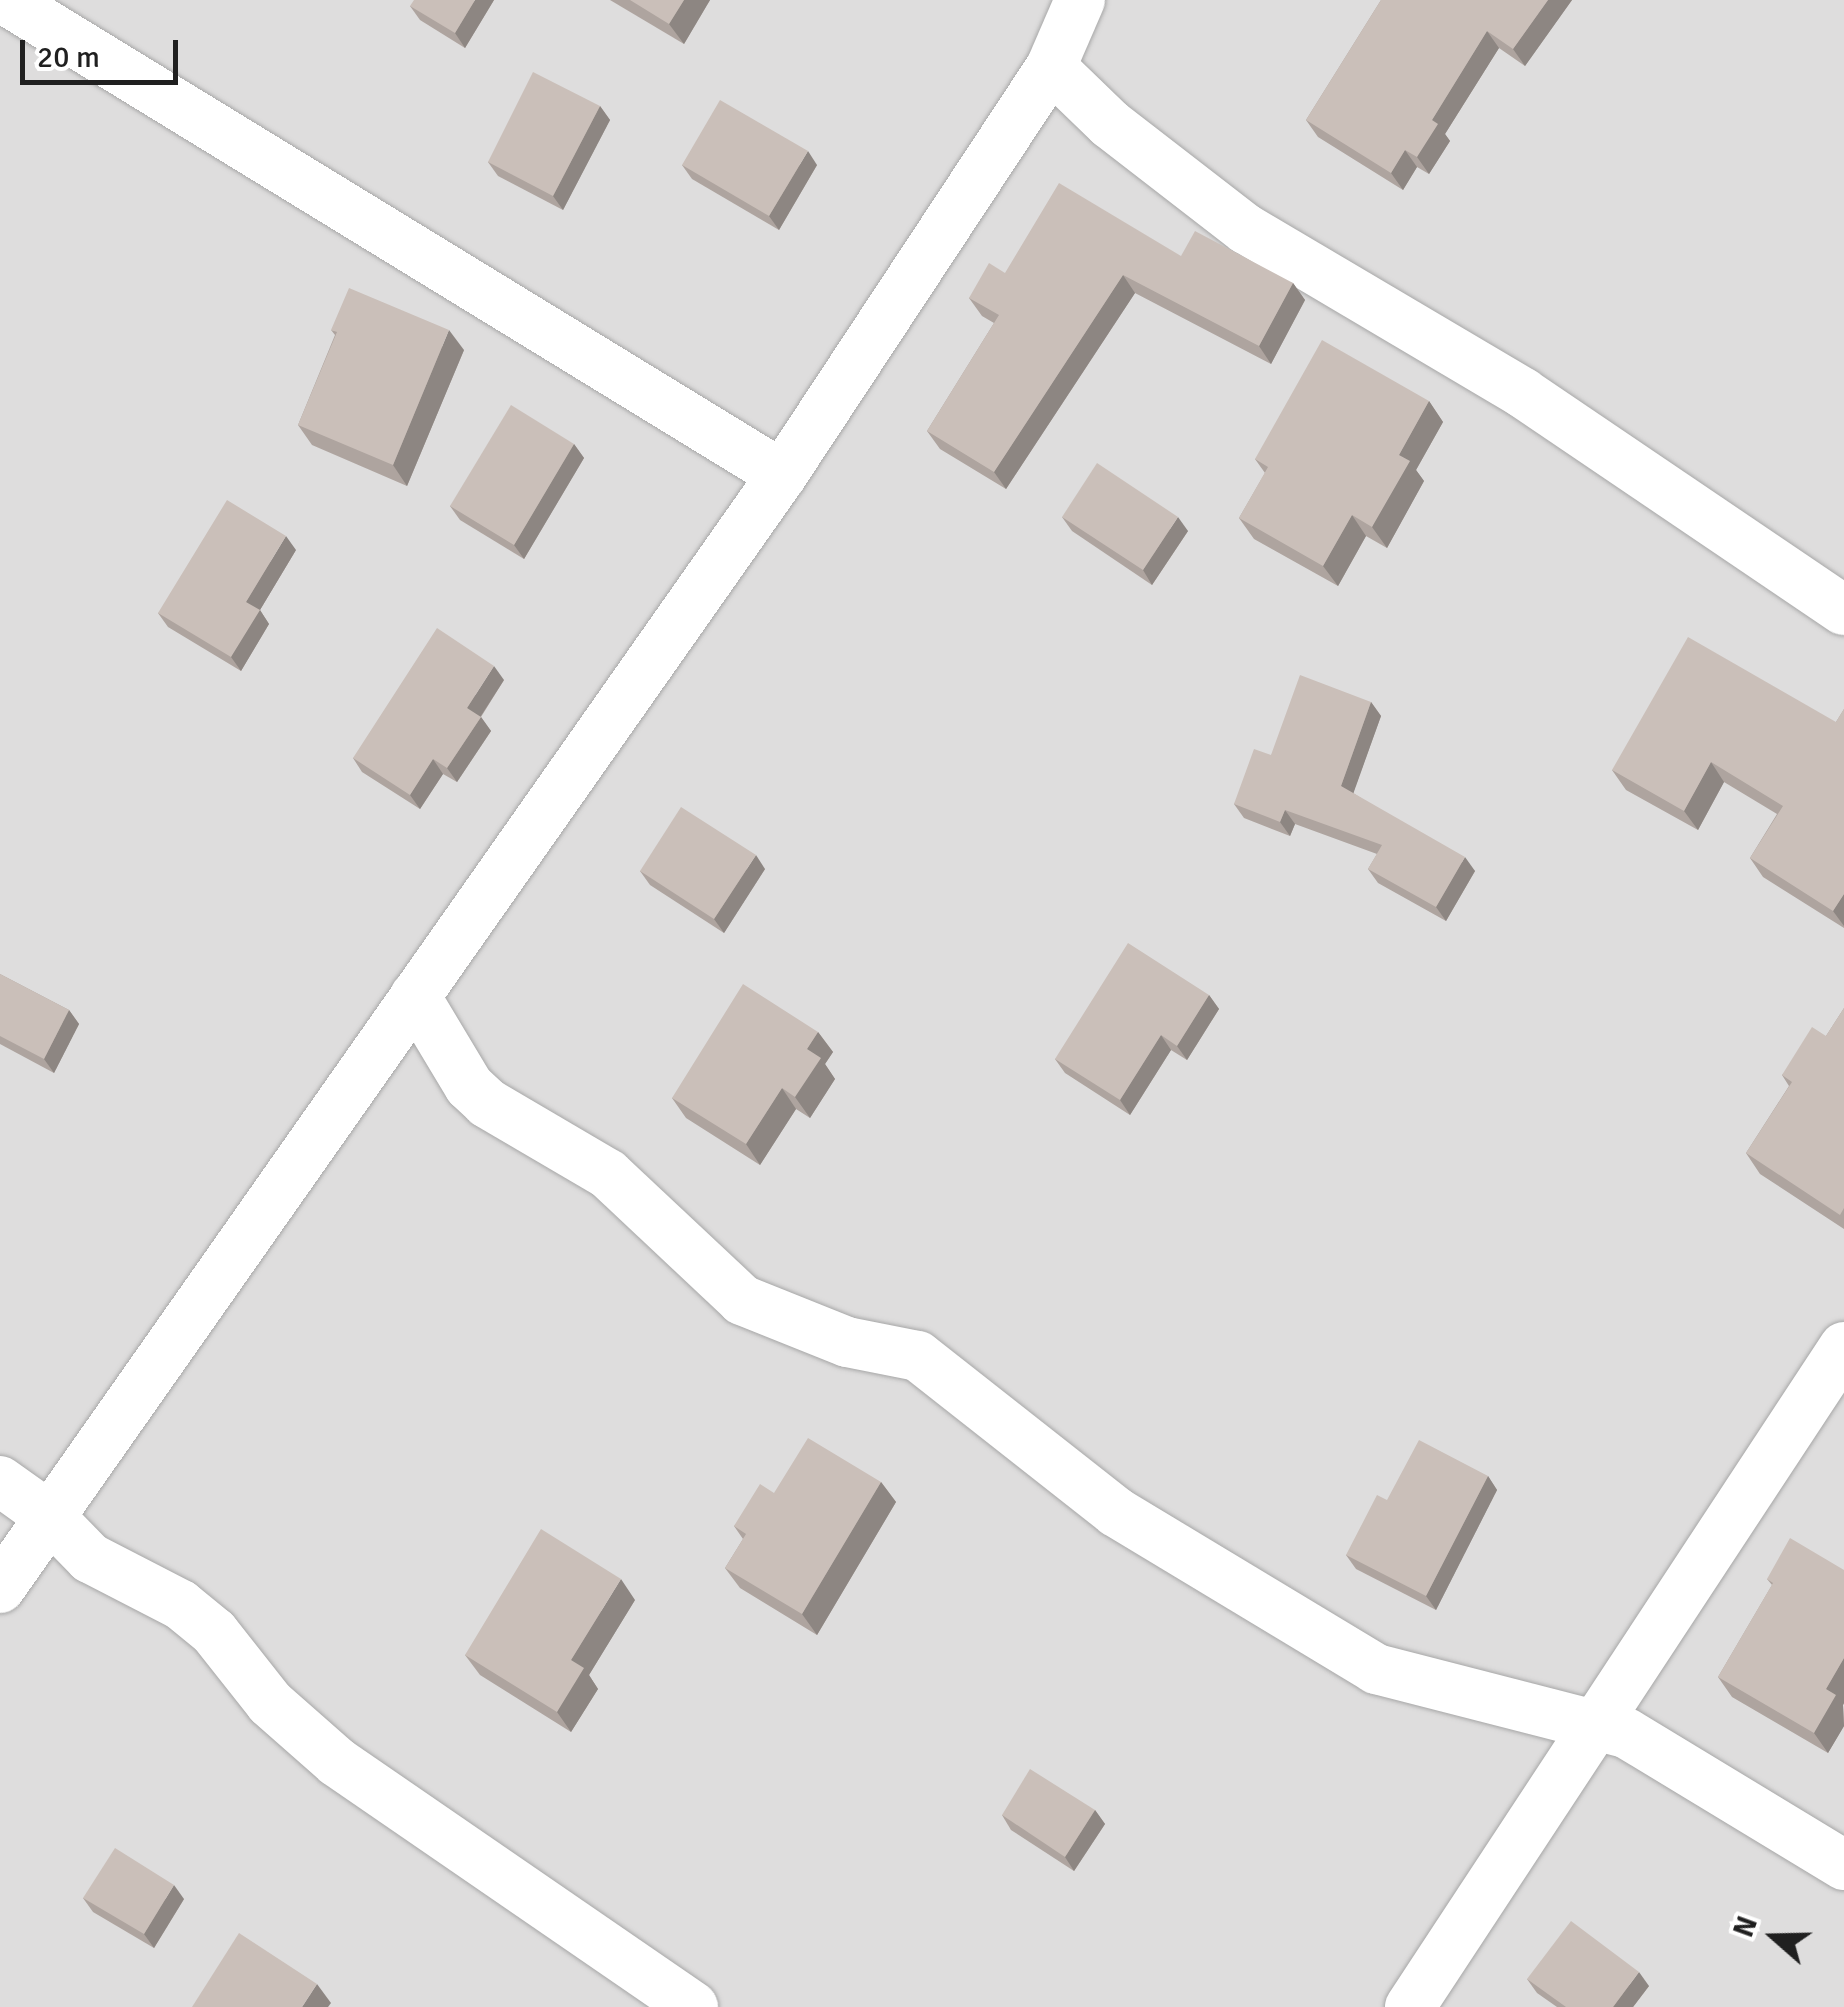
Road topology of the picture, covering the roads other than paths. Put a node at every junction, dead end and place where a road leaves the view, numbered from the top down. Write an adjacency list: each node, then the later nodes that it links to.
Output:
1 (6, 0): 4 (street)
2 (1080, 0): 3 (street)
3 (1051, 67): 4 (street); 5 (street)
4 (782, 475): 6 (street)
5 (1844, 610)
6 (415, 996): 9 (street); 11 (street)
7 (1844, 1347): 11 (street)
8 (0, 1481): 9 (street)
9 (49, 1516): 10 (street); 13 (street)
10 (0, 1588)
11 (1596, 1723): 12 (street); 14 (street)
12 (1844, 1865)
13 (694, 2007)
14 (1410, 2007)

